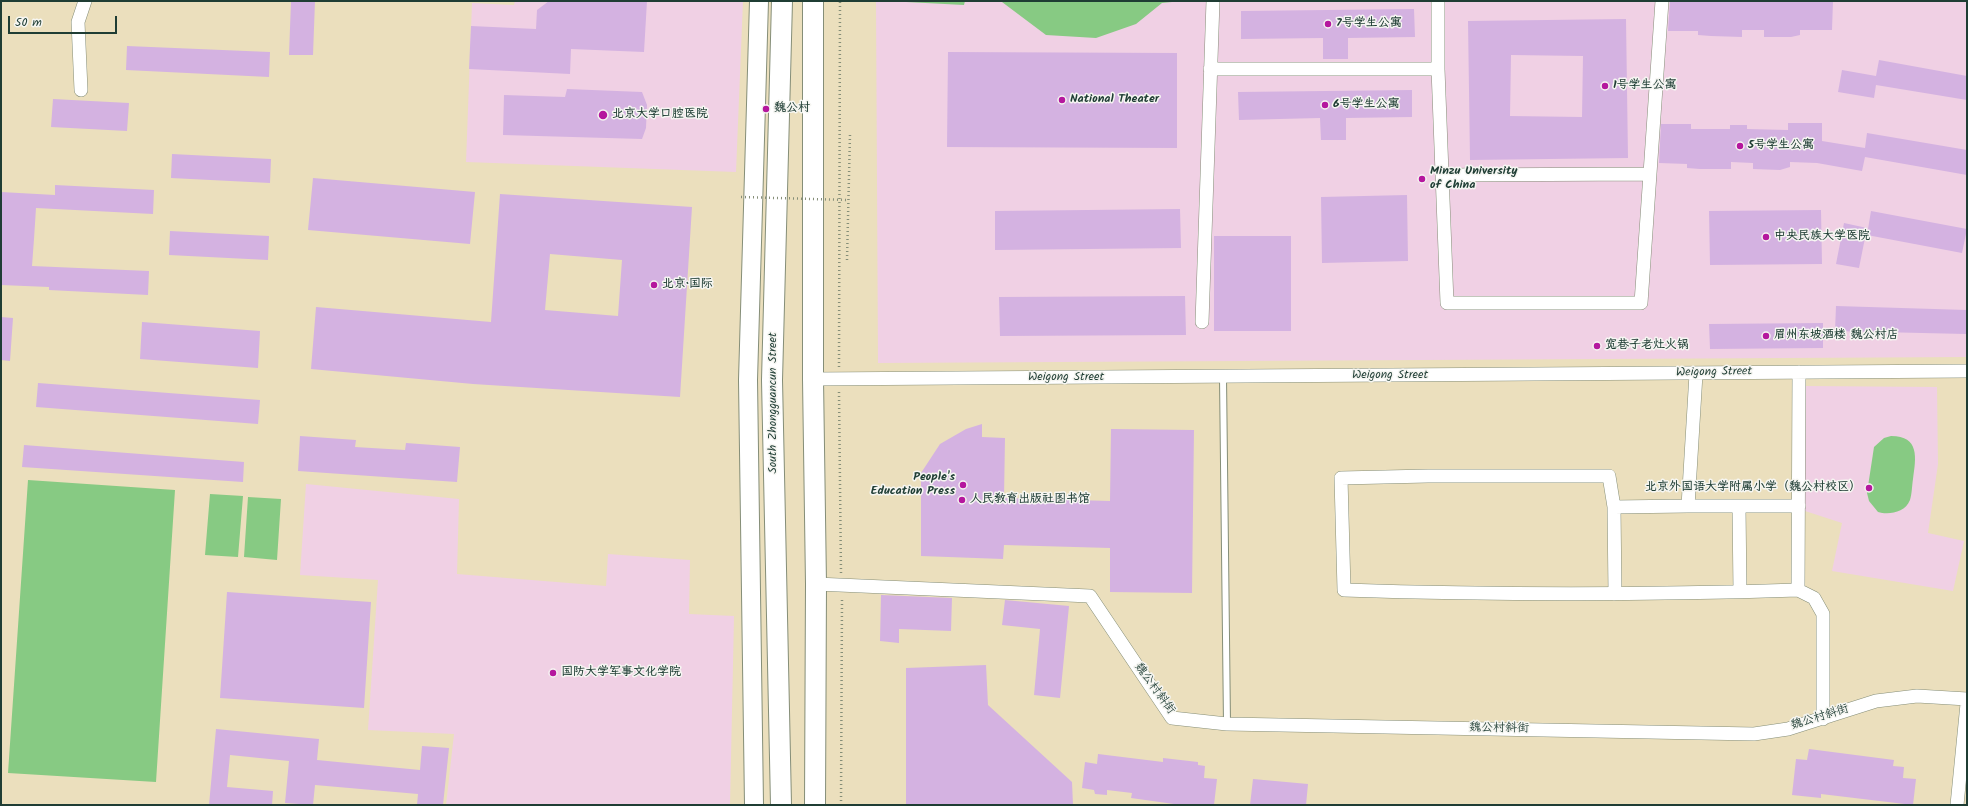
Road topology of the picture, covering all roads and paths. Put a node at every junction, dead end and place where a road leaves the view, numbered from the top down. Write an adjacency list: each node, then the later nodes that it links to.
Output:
1 (85, 1): 11 (street)
2 (759, 1): 38 (street, South Zhongguancun Street)
3 (782, 1): 39 (main road, South Zhongguancun Street)
4 (813, 1): 23 (main road)
5 (840, 1): 24 (path)
6 (1213, 1): 9 (street)
7 (1438, 1): 10 (street)
8 (1662, 1): 13 (street)
9 (1210, 69): 10 (street); 18 (street)
10 (1438, 69): 14 (street)
11 (81, 90)
12 (850, 134): 16 (path)
13 (1650, 174): 14 (street); 14 (street)
14 (1443, 175)
15 (740, 197): 16 (path, bridge)
16 (848, 200): 17 (path)
17 (848, 260)
18 (1202, 322)
19 (1799, 372): 20 (street, Weigong Street); 21 (street, Weigong Street); 26 (street)
20 (1967, 372)
21 (1696, 374): 22 (street, Weigong Street); 25 (street)
22 (1223, 377): 24 (street, Weigong Street); 37 (lane)
23 (813, 379): 24 (street, Weigong Street); 29 (main road)
24 (839, 379): 30 (path)
25 (1688, 506): 27 (street); 28 (street)
26 (1799, 506): 28 (street); 31 (street)
27 (1614, 507): 33 (street); 33 (street)
28 (1739, 507): 32 (street)
29 (816, 584): 30 (street); 40 (main road)
30 (842, 585): 37 (street, 魏公村斜街); 41 (path)
31 (1798, 590): 32 (street); 36 (street)
32 (1740, 592): 33 (street)
33 (1615, 594)
34 (1967, 699): 36 (street, 魏公村斜街)
35 (1967, 704): 42 (street)
36 (1823, 719): 37 (street, 魏公村斜街)
37 (1227, 724)
38 (754, 805)
39 (781, 805)
40 (815, 805)
41 (841, 805)
42 (1957, 805)

